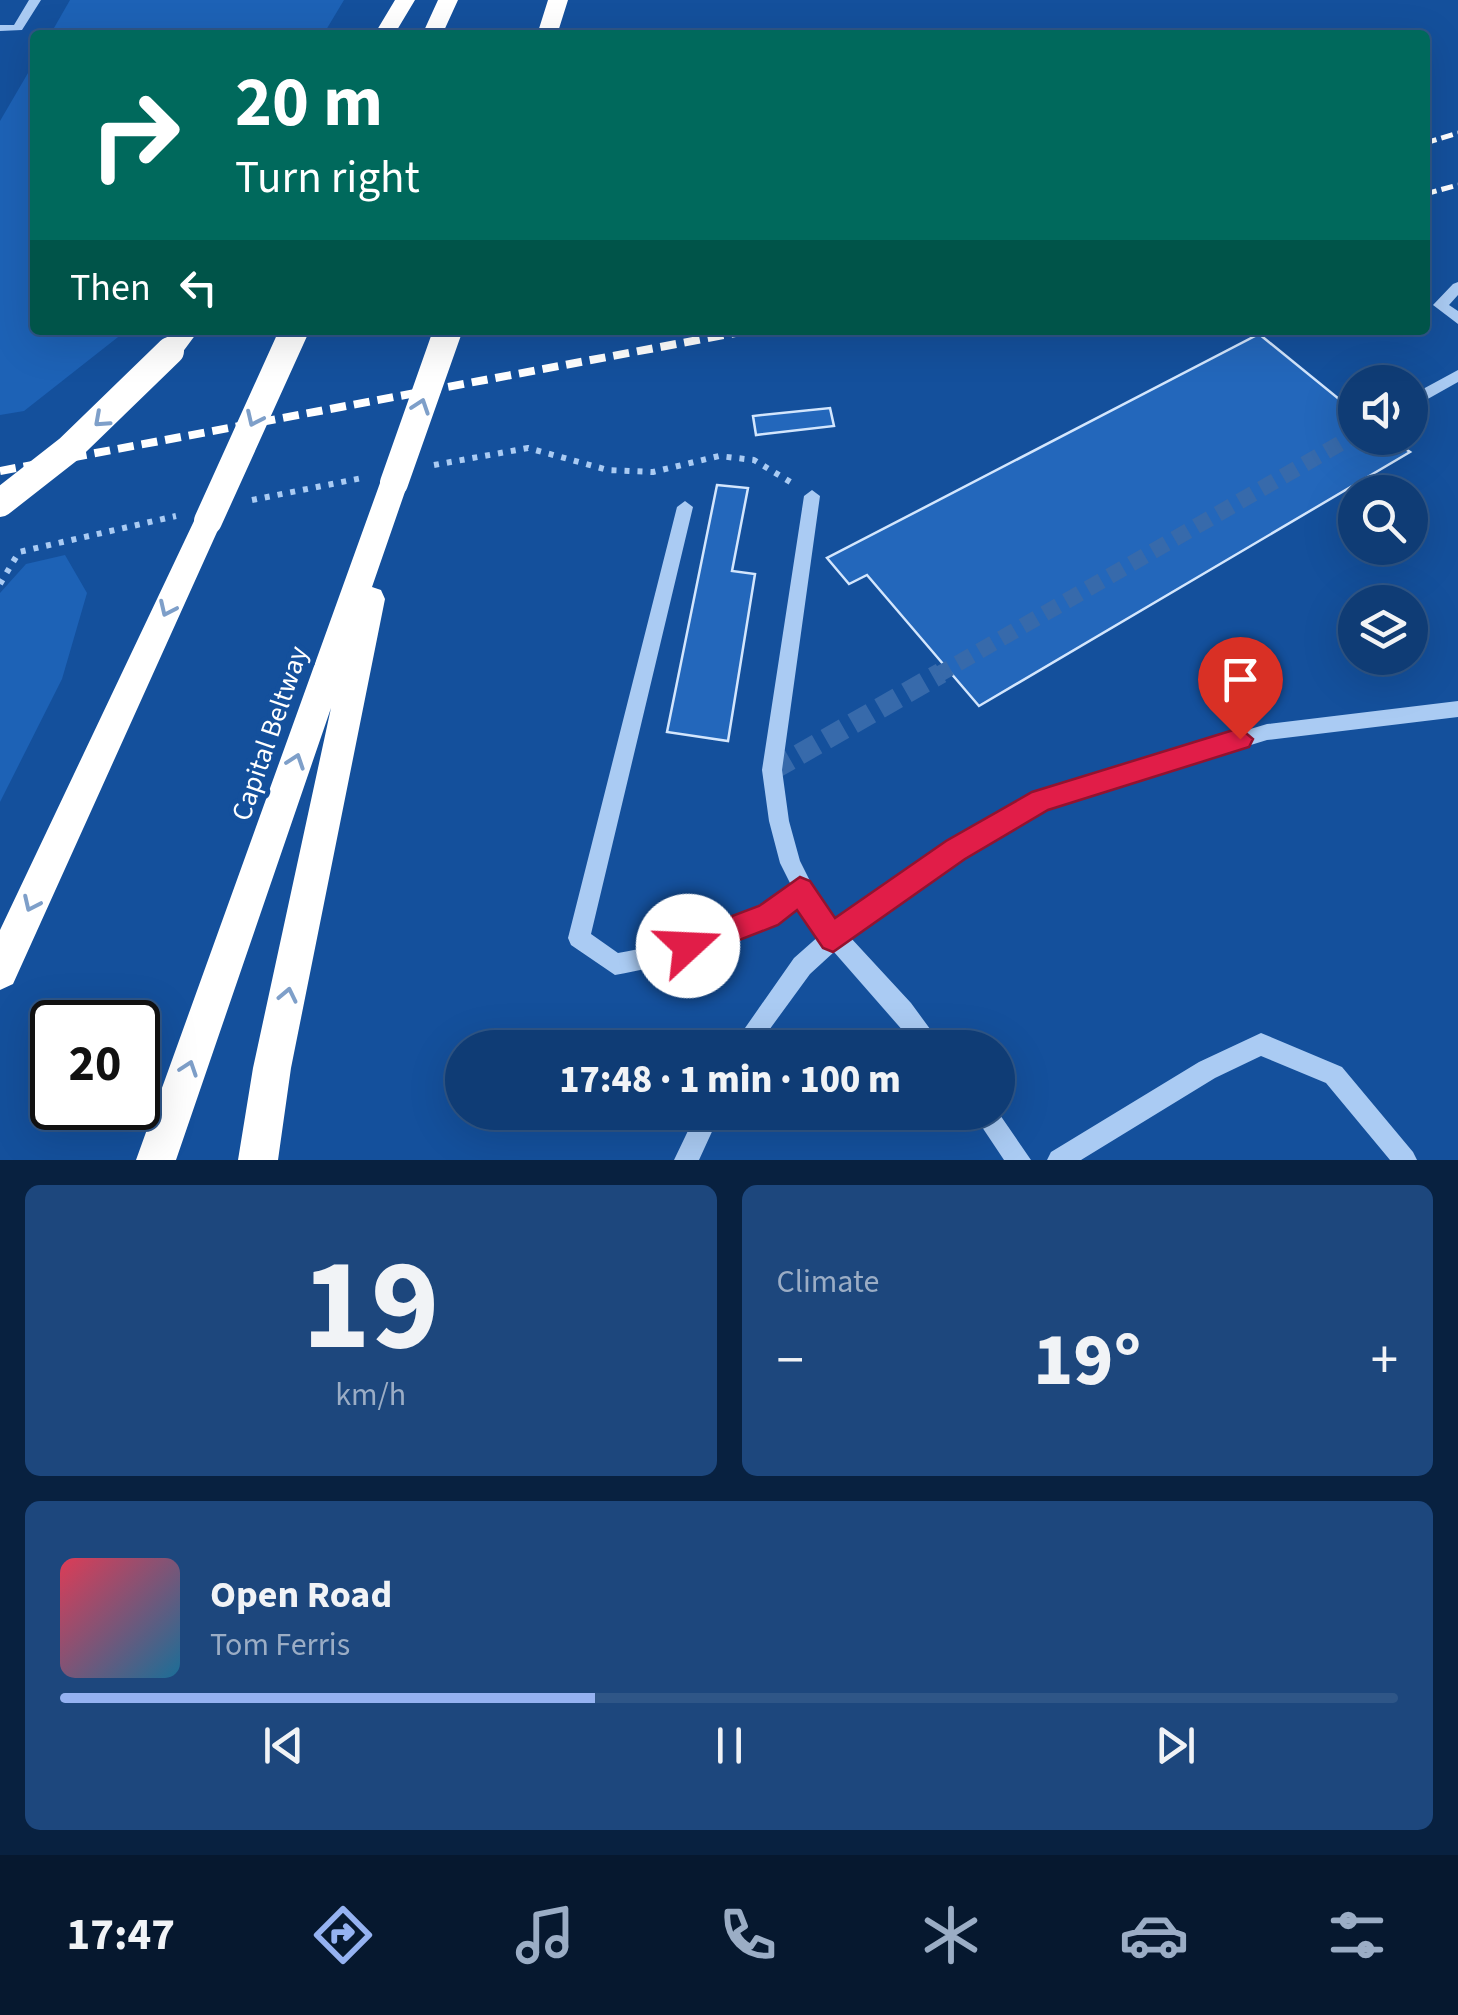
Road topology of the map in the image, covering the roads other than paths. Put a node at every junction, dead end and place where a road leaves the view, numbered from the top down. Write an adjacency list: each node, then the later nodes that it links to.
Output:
1 (35, 0): 5 (street)
2 (406, 0): 6 (highway)
3 (448, 0): 7 (highway)
4 (558, 0): 8 (highway)
5 (0, 28)
6 (387, 30)
7 (434, 30)
8 (549, 30)
9 (1458, 287): 10 (street)
10 (1458, 319)
11 (293, 335): 23 (highway, one-way to 23, bridge)
12 (446, 335): 16 (highway, Capital Beltway, one-way to 12, bridge)
13 (178, 340): 18 (highway, one-way to 18, bridge)
14 (1458, 374): 15 (street)
15 (1428, 392)
16 (394, 482): 28 (highway, Capital Beltway, one-way to 16); 29 (highway, one-way to 16)
17 (812, 496): 21 (street)
18 (0, 503)
19 (684, 507): 21 (street)
20 (1458, 709): 22 (street)
21 (800, 890): 22 (street)
22 (833, 938): 24 (street); 25 (street)
23 (0, 970)
24 (755, 1030)
25 (920, 1030)
26 (701, 1130): 30 (street)
27 (996, 1130): 31 (street)
28 (156, 1160)
29 (258, 1160)
30 (686, 1160)
31 (1019, 1160)
32 (1059, 1160): 33 (street)
33 (1405, 1160)

